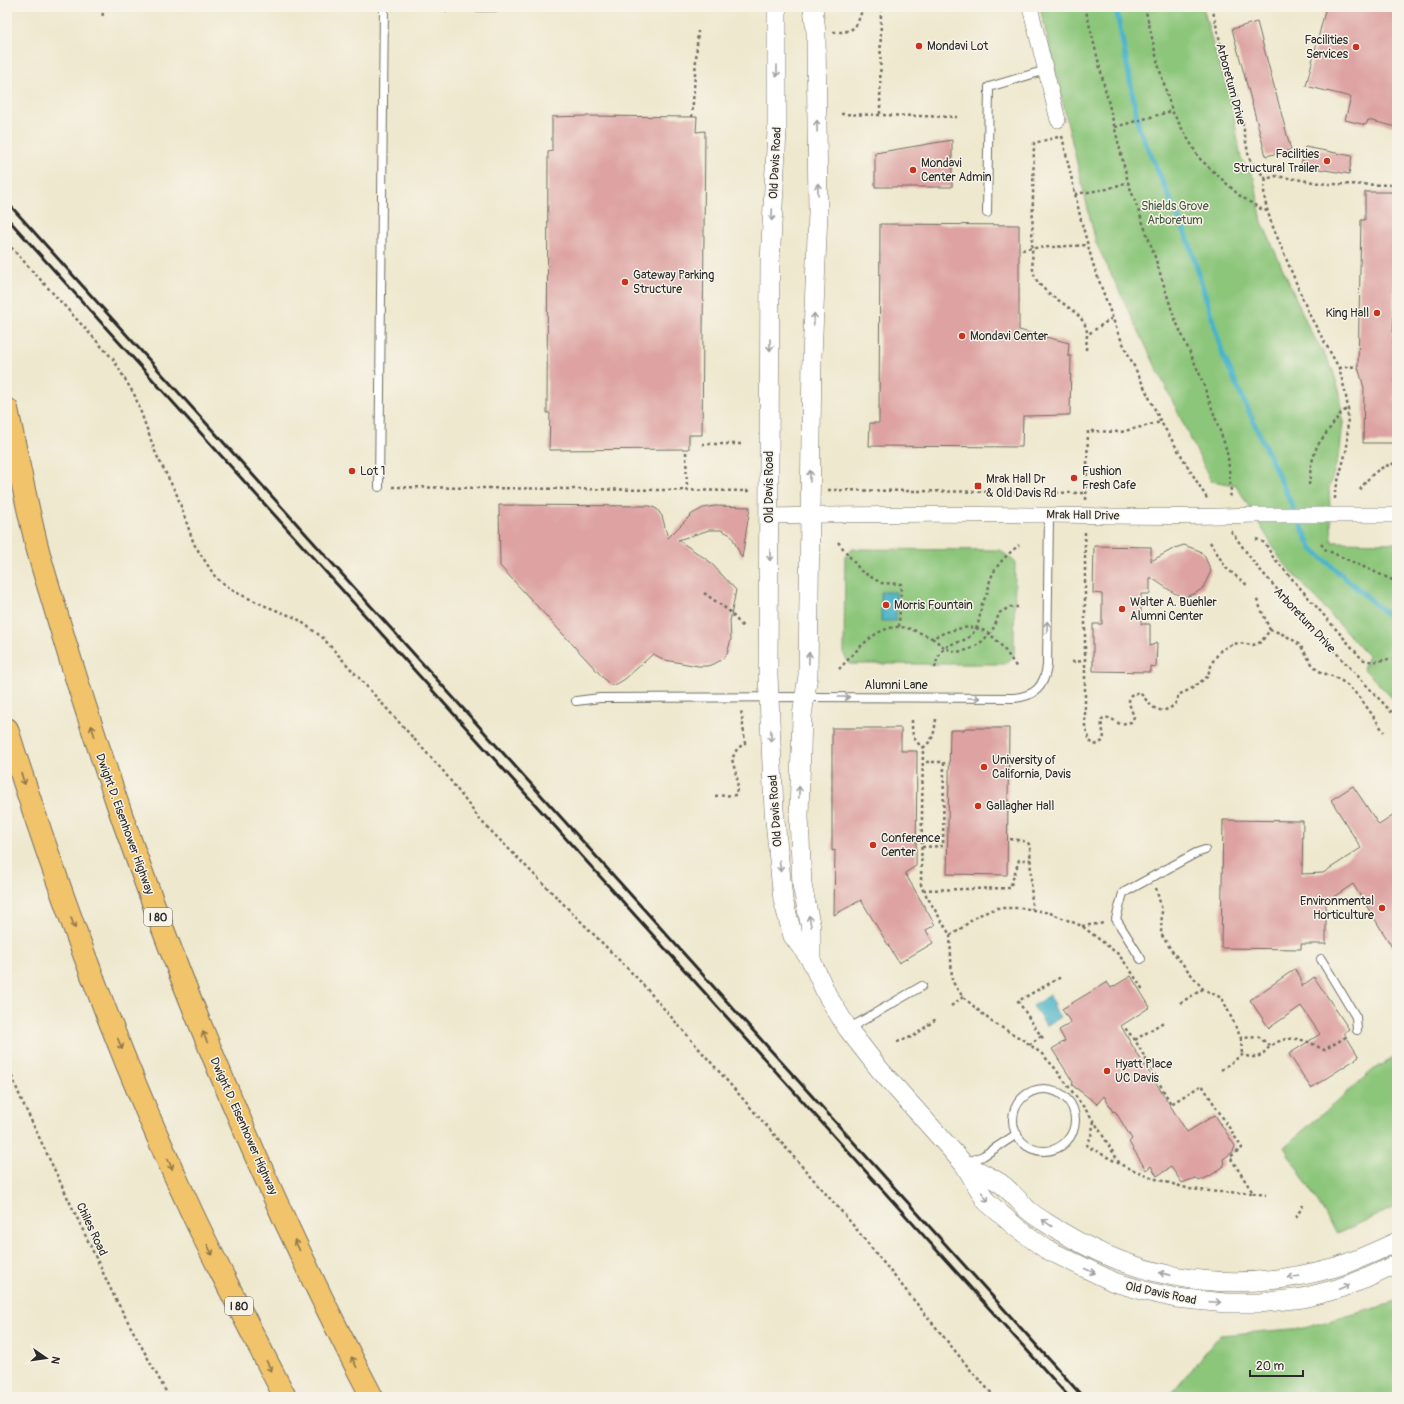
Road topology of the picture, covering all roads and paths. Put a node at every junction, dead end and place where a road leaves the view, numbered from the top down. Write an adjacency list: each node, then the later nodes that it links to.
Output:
1 (102, 7): 14 (path)
2 (384, 7): 49 (lane)
3 (447, 7): 13 (lane)
4 (507, 7): 13 (lane)
5 (777, 7): 60 (street, Old Davis Road, one-way to 60)
6 (813, 7): 61 (street, Old Davis Road, one-way to 6)
7 (863, 7): 16 (path)
8 (881, 7): 20 (path)
9 (1030, 7): 17 (street)
10 (1085, 7): 24 (path)
11 (1145, 7): 18 (path)
12 (1212, 7): 26 (path, Arboretum Drive)
13 (486, 8)
14 (103, 17)
15 (698, 31): 21 (path)
16 (833, 32)
17 (1046, 70): 23 (street); 31 (lane)
18 (1172, 111): 24 (path); 30 (path)
19 (841, 114): 20 (path)
20 (880, 115): 22 (path)
21 (692, 117)
22 (957, 117)
23 (1058, 120): 25 (path, Arboretum Drive)
24 (1114, 127): 27 (path)
25 (1062, 136): 29 (path, Arboretum Drive); 34 (path)
26 (1266, 179): 28 (path); 30 (path)
27 (1128, 182): 29 (path); 55 (path)
28 (1397, 185)
29 (1075, 194): 33 (path, Arboretum Drive)
30 (1267, 211): 40 (path)
31 (987, 213)
32 (7, 243): 147 (path)
33 (1088, 245): 34 (path); 36 (path, Arboretum Drive)
34 (1032, 248): 35 (path); 37 (path)
35 (1022, 250)
36 (1112, 318): 37 (path); 43 (path, Arboretum Drive)
37 (1087, 335): 38 (path)
38 (1086, 350)
39 (1358, 366): 40 (path)
40 (1339, 368): 41 (path)
41 (1348, 408): 48 (path); 58 (path)
42 (7, 409): 146 (highway, Dwight D. Eisenhower Highway / I 80, one-way to 42)
43 (1161, 422): 54 (path); 62 (path, Arboretum Drive)
44 (702, 444): 45 (path)
45 (742, 444)
46 (686, 452): 52 (path)
47 (1397, 463): 51 (path)
48 (1308, 485)
49 (379, 487): 52 (path)
50 (825, 490): 54 (path)
51 (1360, 490)
52 (686, 491): 53 (path)
53 (754, 491)
54 (1086, 493): 56 (path)
55 (1230, 498)
56 (1086, 505)
57 (1049, 515): 61 (street, Mrak Hall Drive); 62 (street, Mrak Hall Drive); 88 (lane, Alumni Lane, one-way to 57)
58 (1330, 515): 59 (street, Mrak Hall Drive); 62 (street, Mrak Hall Drive, bridge)
59 (1397, 515)
60 (770, 516): 61 (street, Mrak Hall Drive); 87 (street, Old Davis Road, one-way to 87)
61 (810, 516): 88 (street, Old Davis Road, one-way to 61)
62 (1220, 516): 91 (path, Arboretum Drive)
63 (1085, 528): 82 (path)
64 (1256, 539): 81 (path)
65 (838, 542): 74 (path)
66 (1210, 542): 70 (path)
67 (1322, 544): 69 (path)
68 (1019, 545): 76 (path)
69 (1397, 582)
70 (1247, 586)
71 (704, 593): 75 (path)
72 (1256, 598): 77 (path)
73 (1018, 607): 78 (path)
74 (899, 627): 79 (path); 86 (path)
75 (744, 628)
76 (976, 628): 78 (path); 79 (path); 80 (path)
77 (1270, 630): 82 (path); 95 (path)
78 (990, 634): 80 (path); 85 (path)
79 (932, 638): 80 (path)
80 (944, 647): 84 (path)
81 (1397, 660)
82 (1084, 661): 83 (path)
83 (1072, 662)
84 (935, 668)
85 (1017, 668)
86 (839, 669)
87 (769, 697): 88 (lane, Alumni Lane); 89 (lane, Alumni Lane); 111 (street, Old Davis Road, one-way to 111)
88 (805, 697): 111 (street, Old Davis Road, one-way to 88)
89 (576, 701)
90 (741, 709): 98 (path)
91 (1397, 718)
92 (912, 720): 96 (path)
93 (936, 720): 96 (path)
94 (7, 728): 145 (highway, I 80, one-way to 145)
95 (1384, 732)
96 (923, 748): 97 (path)
97 (923, 762): 100 (path); 100 (path)
98 (715, 796)
99 (1010, 839): 102 (path)
100 (922, 847): 104 (path)
101 (1205, 850): 103 (lane)
102 (1031, 860): 104 (path); 105 (path)
103 (1151, 876): 106 (lane); 114 (path)
104 (923, 890): 108 (path)
105 (1032, 909): 107 (path); 108 (path)
106 (1116, 919): 107 (path); 109 (lane)
107 (1082, 926): 115 (path)
108 (950, 935): 116 (path)
109 (1141, 959)
110 (1321, 959): 123 (lane)
111 (811, 960): 122 (street, Old Davis Road)
112 (1061, 977): 124 (path)
113 (922, 986): 122 (lane)
114 (1203, 989): 117 (path); 125 (path)
115 (1144, 990)
116 (963, 997): 118 (path); 129 (path)
117 (1180, 1003)
118 (951, 1006)
119 (936, 1019): 128 (path)
120 (1166, 1021): 127 (path)
121 (1124, 1027): 127 (path)
122 (848, 1029): 136 (street, Old Davis Road)
123 (1357, 1030): 130 (path)
124 (1041, 1036): 126 (path); 129 (path)
125 (1241, 1038): 130 (path); 131 (path)
126 (1044, 1039)
127 (1135, 1040): 138 (path)
128 (898, 1042)
129 (1029, 1045): 134 (path)
130 (1270, 1046): 131 (path)
131 (1242, 1055): 133 (path)
132 (7, 1065): 144 (path, Chiles Road)
133 (1221, 1070)
134 (1094, 1121): 137 (path); 137 (path)
135 (1017, 1134): 135 (lane); 136 (lane)
136 (964, 1164): 142 (street, Old Davis Road, one-way to 136); 143 (street, Old Davis Road, one-way to 143)
137 (1120, 1164): 138 (path)
138 (1253, 1193): 139 (path)
139 (1266, 1195)
140 (1302, 1205): 141 (path)
141 (1296, 1218)
142 (1397, 1242)
143 (1397, 1264)
144 (169, 1397)
145 (285, 1397)
146 (372, 1397)
147 (996, 1397)

